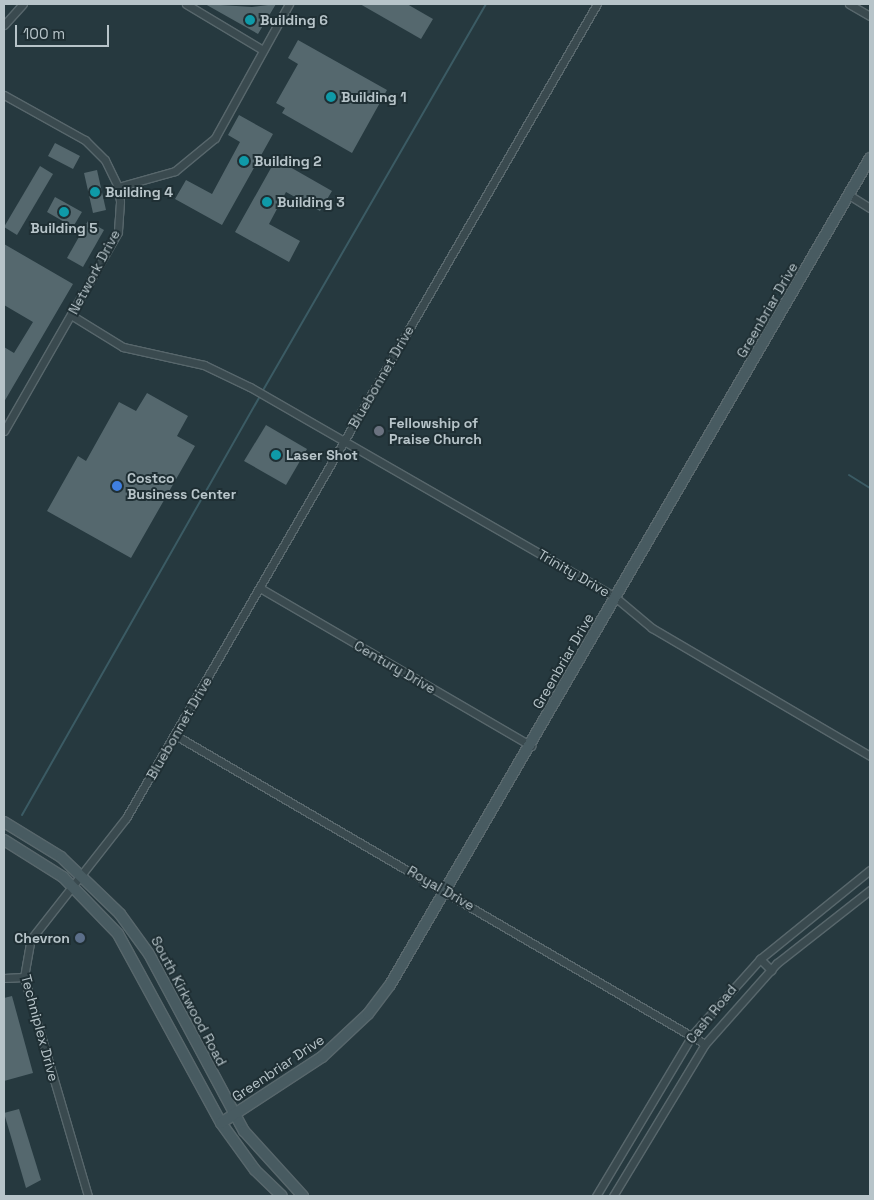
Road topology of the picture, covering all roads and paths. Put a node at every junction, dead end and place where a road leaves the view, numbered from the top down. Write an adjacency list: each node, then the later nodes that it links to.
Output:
1 (23, 4): 7 (street)
2 (186, 4): 8 (street)
3 (289, 4): 8 (street)
4 (597, 4): 16 (street, Bluebonnet Drive)
5 (849, 4): 6 (street)
6 (870, 16)
7 (4, 25)
8 (263, 50): 11 (street)
9 (4, 95): 11 (street, Network Drive)
10 (870, 158): 12 (street, Greenbriar Drive)
11 (118, 187): 14 (street, Network Drive)
12 (849, 195): 13 (street); 18 (street, Greenbriar Drive)
13 (870, 208)
14 (71, 316): 15 (street, Network Drive); 16 (street, Trinity Drive)
15 (4, 431)
16 (345, 441): 17 (street, Bluebonnet Drive); 18 (street, Trinity Drive)
17 (260, 588): 19 (street, Bluebonnet Drive); 20 (street, Century Drive)
18 (615, 598): 20 (street, Greenbriar Drive); 21 (street, Trinity Drive)
19 (175, 735): 25 (street, Bluebonnet Drive); 28 (street, Royal Drive)
20 (531, 746): 28 (street, Greenbriar Drive)
21 (870, 756)
22 (4, 822): 25 (street, South Kirkwood Road)
23 (4, 840): 26 (street, South Kirkwood Road)
24 (870, 870): 29 (street, Cash Road)
25 (82, 875): 26 (street, Techniplex Drive); 31 (street, South Kirkwood Road)
26 (73, 886): 32 (street, South Kirkwood Road); 35 (street, Techniplex Drive)
27 (870, 890): 30 (street, Cash Road)
28 (445, 891): 39 (street, Royal Drive); 41 (street, Greenbriar Drive)
29 (821, 910): 30 (street); 33 (street, Cash Road)
30 (829, 922): 34 (street, Cash Road)
31 (131, 928): 32 (street); 37 (street, South Kirkwood Road)
32 (120, 936): 38 (street, South Kirkwood Road)
33 (760, 959): 34 (street); 39 (street, Cash Road)
34 (771, 970): 40 (street, Cash Road)
35 (24, 977): 36 (street); 45 (street, Techniplex Drive)
36 (4, 978)
37 (169, 990): 38 (street); 41 (street, South Kirkwood Road)
38 (155, 998): 42 (street, South Kirkwood Road)
39 (692, 1034): 40 (street, Royal Drive); 43 (street, Cash Road)
40 (705, 1044): 44 (street, Cash Road)
41 (234, 1115): 42 (street, Greenbriar Drive); 47 (street, South Kirkwood Road)
42 (221, 1123): 46 (street, South Kirkwood Road)
43 (626, 1145): 44 (street); 48 (street, Cash Road)
44 (638, 1152): 49 (street, Cash Road)
45 (88, 1196)
46 (282, 1196)
47 (303, 1196)
48 (596, 1196)
49 (613, 1196)

